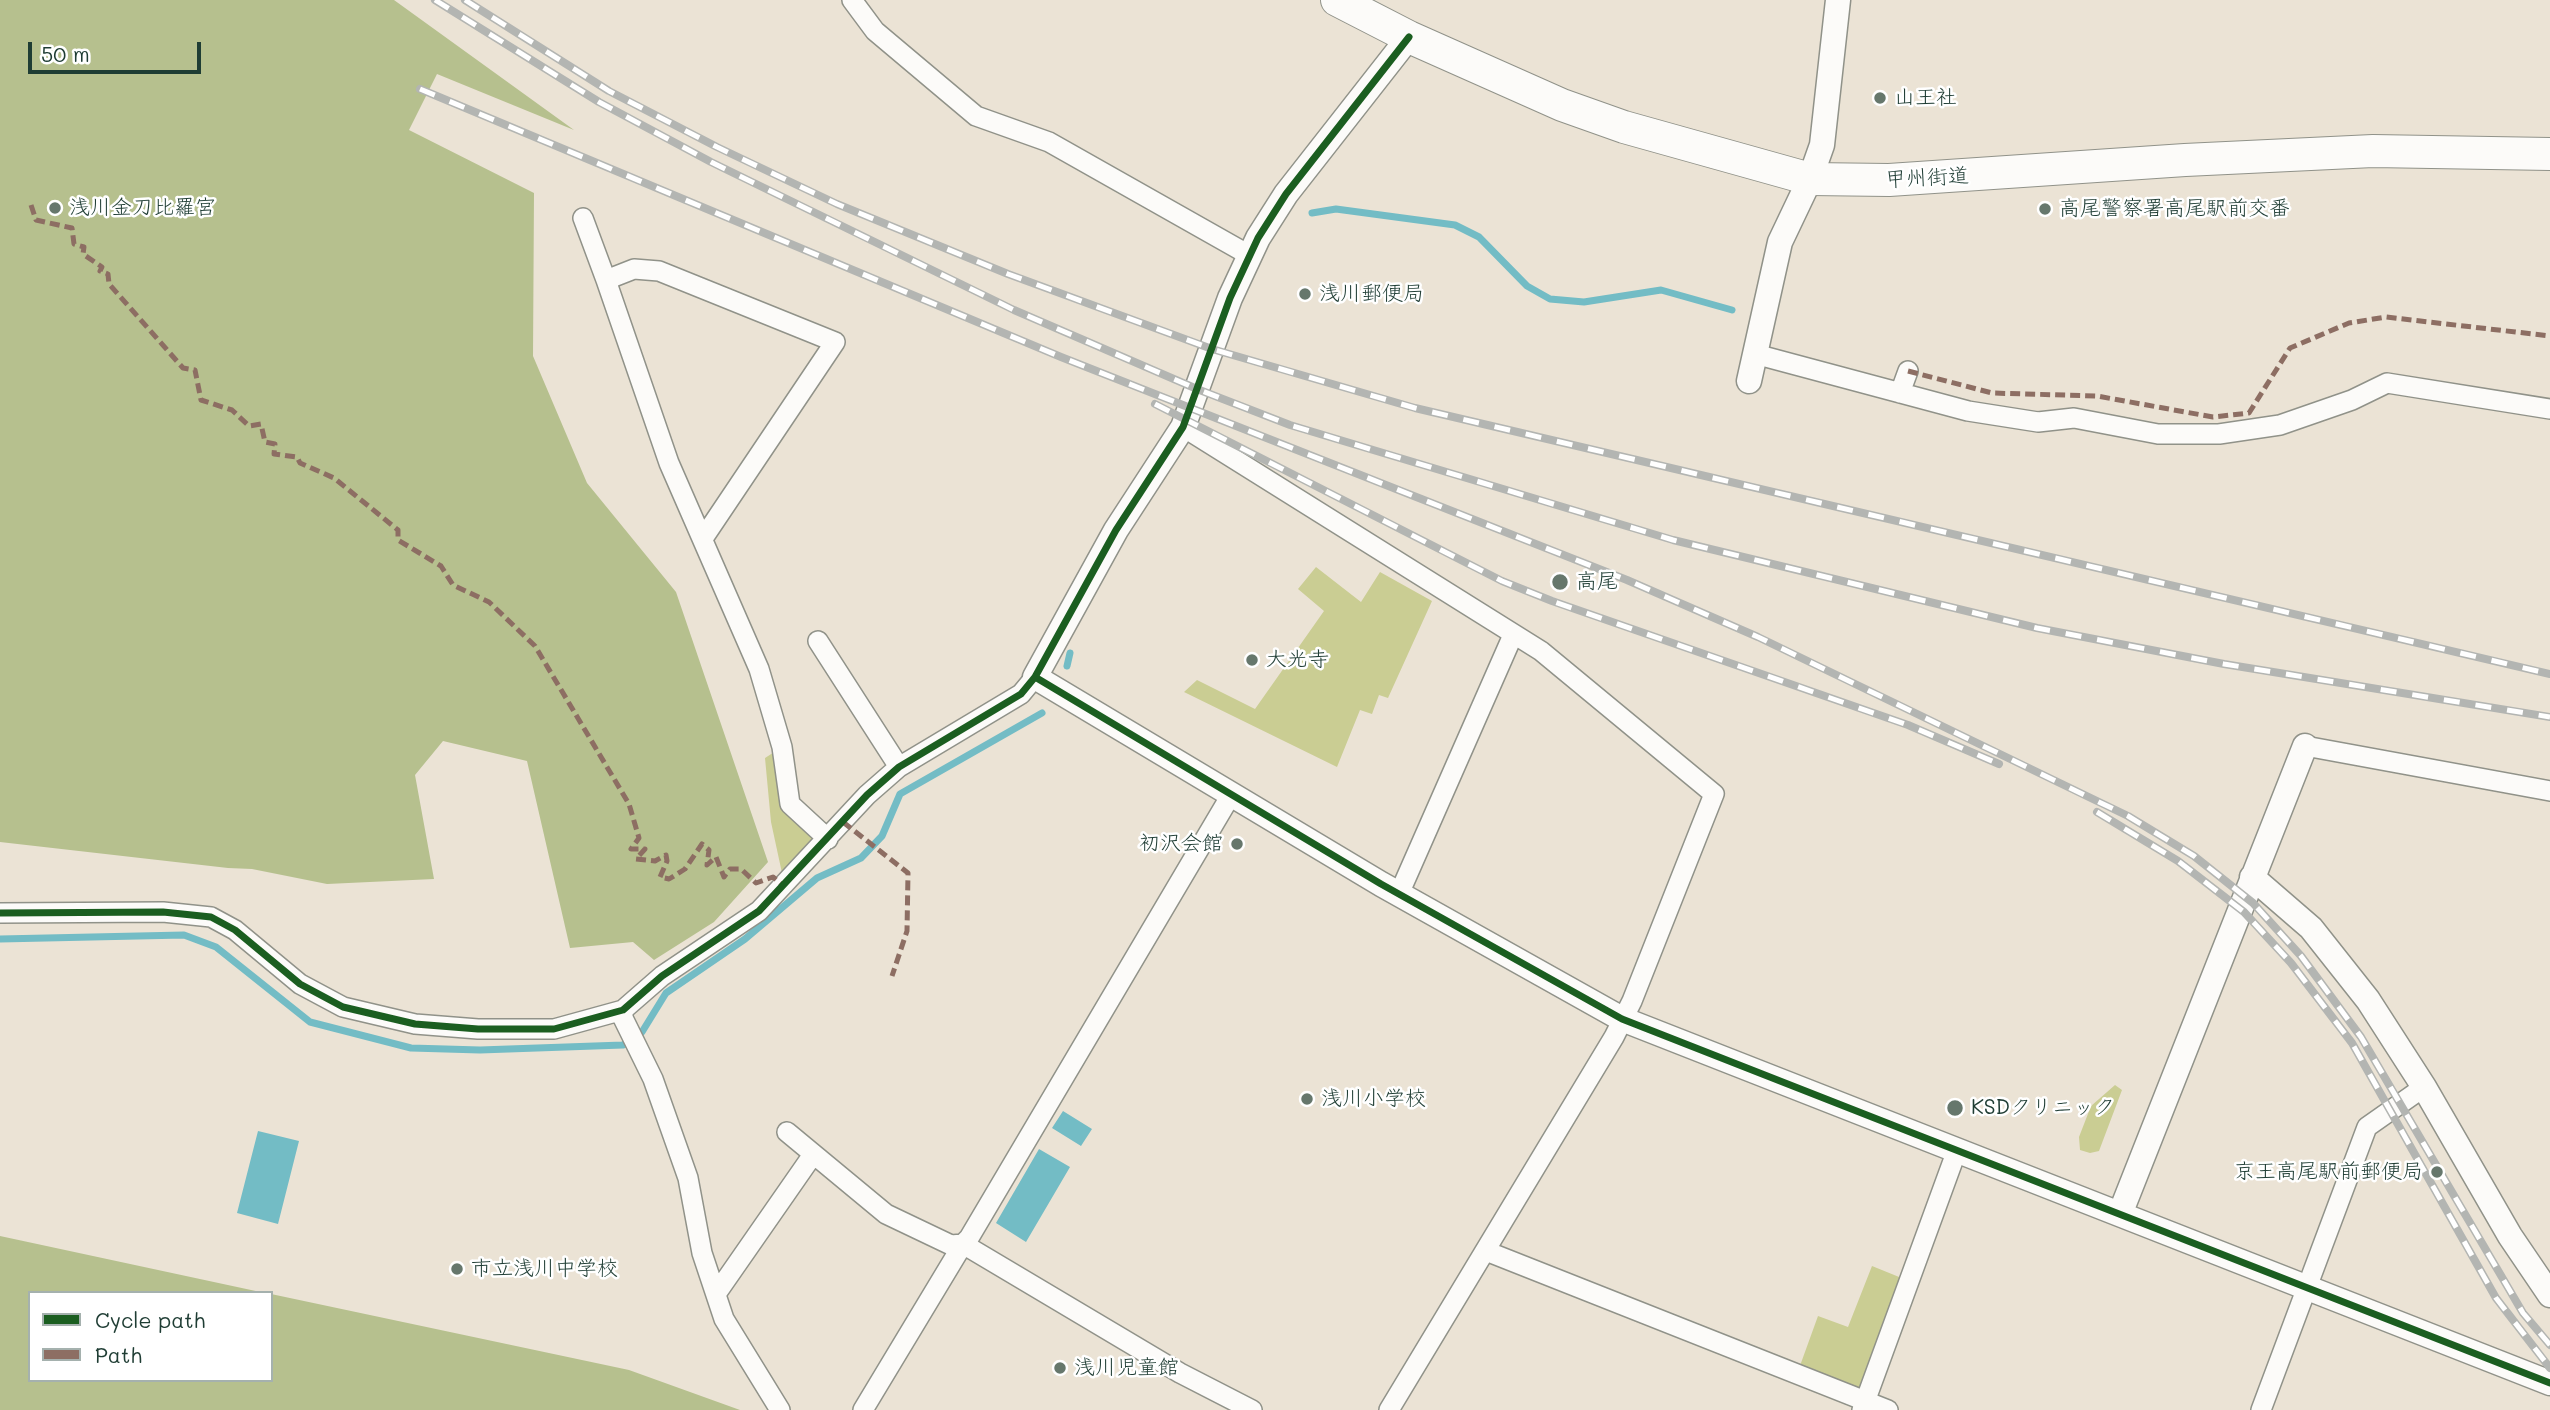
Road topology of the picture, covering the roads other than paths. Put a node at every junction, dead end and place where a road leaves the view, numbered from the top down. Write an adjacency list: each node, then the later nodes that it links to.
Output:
1 (852, 0): 8 (street)
2 (1337, 0): 4 (highway, 甲州街道)
3 (1838, 0): 6 (street)
4 (1409, 37): 6 (highway, 甲州街道); 8 (street)
5 (2550, 154): 6 (highway, 甲州街道)
6 (1810, 180): 10 (street)
7 (583, 218): 9 (street)
8 (1249, 255): 15 (street)
9 (606, 280): 16 (street); 16 (street)
10 (1755, 354): 12 (street); 13 (street)
11 (1908, 371): 13 (street)
12 (1749, 381)
13 (1900, 393): 14 (street)
14 (2550, 409)
15 (1183, 427): 17 (street); 19 (street)
16 (704, 537): 24 (street)
17 (1513, 635): 26 (street); 29 (street)
18 (818, 640): 21 (street)
19 (1035, 677): 21 (street); 23 (street)
20 (2305, 746): 22 (street); 25 (street)
21 (900, 767): 24 (street)
22 (2550, 791)
23 (1231, 795): 26 (street); 35 (street)
24 (828, 839): 28 (street)
25 (2252, 877): 30 (street); 34 (street)
26 (1399, 894): 29 (street)
27 (0, 913): 28 (street)
28 (623, 1014): 38 (street)
29 (1622, 1020): 32 (street); 36 (street)
30 (2424, 1087): 37 (street); 39 (street)
31 (787, 1132): 33 (street)
32 (1957, 1150): 34 (street); 41 (street)
33 (812, 1156): 35 (street); 38 (street)
34 (2120, 1214): 37 (street)
35 (963, 1244): 43 (street); 44 (street)
36 (1486, 1251): 41 (street); 45 (street)
37 (2307, 1288): 40 (street); 47 (street)
38 (716, 1294): 42 (street)
39 (2550, 1295)
40 (2550, 1384)
41 (1864, 1405): 46 (street)
42 (780, 1410)
43 (863, 1410)
44 (1252, 1410)
45 (1389, 1410)
46 (1888, 1410)
47 (2262, 1410)

